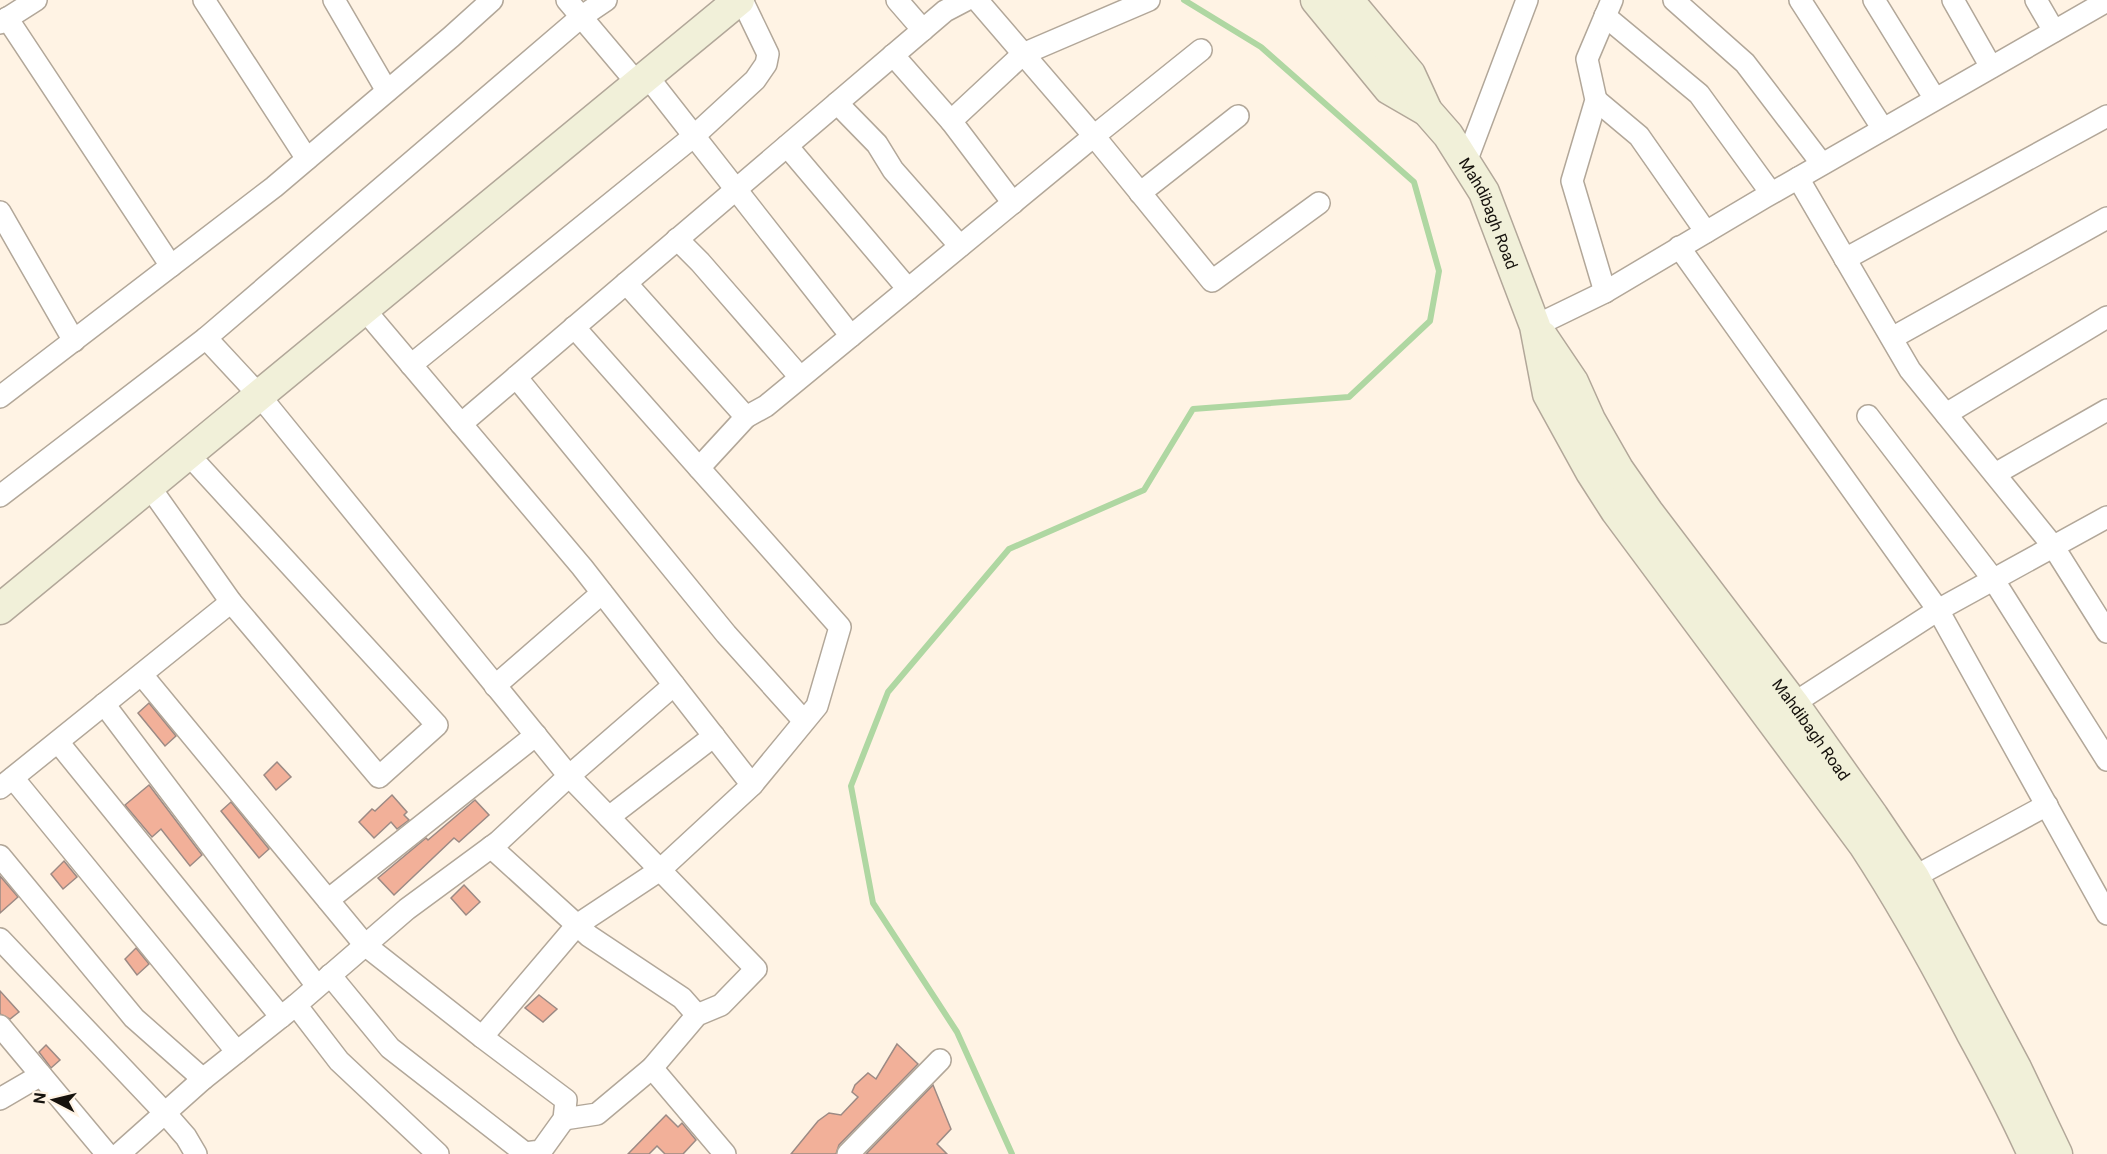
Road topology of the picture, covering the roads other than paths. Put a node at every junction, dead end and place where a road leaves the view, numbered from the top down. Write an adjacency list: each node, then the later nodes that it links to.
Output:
1 (36, 0): 23 (street)
2 (204, 0): 43 (street)
3 (334, 0): 31 (street)
4 (567, 0): 22 (street)
5 (606, 0): 22 (street)
6 (741, 0): 30 (street); 40 (street)
7 (897, 0): 24 (street)
8 (966, 0): 24 (street)
9 (977, 0): 27 (street)
10 (1149, 0): 27 (street)
11 (1316, 0): 35 (street, Mahdibagh Road)
12 (1348, 0): 35 (street, Mahdibagh Road)
13 (1527, 0): 44 (street)
14 (1674, 0): 45 (street)
15 (1800, 0): 39 (street)
16 (1874, 0): 32 (street)
17 (1953, 0): 29 (street)
18 (2036, 0): 25 (street)
19 (488, 1): 31 (street)
20 (2104, 1): 25 (street)
21 (1609, 8): 33 (street); 49 (street)
22 (581, 17): 30 (street); 68 (street)
23 (4, 21): 59 (street)
24 (923, 30): 28 (street)
25 (2054, 31): 29 (street)
26 (1202, 50): 41 (street)
27 (1023, 54): 38 (street); 41 (street)
28 (893, 56): 34 (street); 38 (street)
29 (1991, 67): 32 (street)
30 (642, 80): 40 (street); 63 (street)
31 (387, 91): 43 (street)
32 (1935, 99): 39 (street)
33 (1596, 100): 54 (street); 62 (street)
34 (837, 103): 42 (street); 56 (street)
35 (1427, 111): 44 (street, Mahdibagh Road)
36 (1238, 116): 48 (street)
37 (2107, 116): 58 (street)
38 (951, 121): 50 (street)
39 (1883, 129): 45 (street)
40 (694, 136): 47 (street); 71 (street)
41 (1094, 136): 48 (street); 50 (street)
42 (787, 146): 47 (street); 61 (street)
43 (307, 159): 59 (street)
44 (1467, 162): 65 (street, Mahdibagh Road)
45 (1822, 164): 46 (street)
46 (1798, 178): 49 (street); 58 (street)
47 (736, 190): 55 (street); 67 (street)
48 (1140, 193): 51 (street)
49 (1771, 193): 54 (street)
50 (1013, 203): 56 (street)
51 (1319, 203)
52 (0, 212): 70 (street)
53 (2107, 218): 69 (street)
54 (1706, 232): 57 (street)
55 (677, 239): 60 (street); 73 (street)
56 (960, 246): 61 (street)
57 (1679, 247): 62 (street); 93 (street)
58 (1845, 259): 69 (street)
59 (171, 266): 70 (street)
60 (626, 283): 66 (street); 79 (street)
61 (908, 289): 67 (street)
62 (1605, 292): 65 (street)
63 (364, 309): 71 (street); 74 (street)
64 (2107, 317): 77 (street)
65 (1535, 326): 99 (street, Mahdibagh Road)
66 (574, 327): 72 (street); 82 (street)
67 (851, 336): 73 (street)
68 (206, 338): 74 (street); 85 (street)
69 (1892, 338): 77 (street)
70 (74, 341): 75 (street)
71 (411, 365): 80 (street)
72 (516, 377): 80 (street); 100 (street)
73 (800, 377): 79 (street)
74 (259, 395): 81 (street); 97 (street)
75 (0, 397)
76 (2107, 410): 83 (street)
77 (1946, 414): 83 (street)
78 (1868, 416): 88 (street)
79 (746, 417): 82 (street)
80 (460, 424): 89 (street)
81 (188, 454): 84 (street); 90 (street)
82 (699, 468): 100 (street)
83 (1995, 474): 87 (street)
84 (149, 486): 90 (street); 92 (street)
85 (0, 496)
86 (2107, 517): 87 (street)
87 (2053, 546): 88 (street); 91 (street)
88 (1993, 579): 93 (street); 104 (street)
89 (602, 593): 96 (street); 97 (street)
90 (231, 602): 95 (street)
91 (2099, 603): 94 (street)
92 (0, 609)
93 (1938, 610): 99 (street); 108 (street)
94 (2107, 632)
95 (142, 675): 98 (street); 114 (street)
96 (674, 685): 102 (street); 105 (street)
97 (495, 686): 101 (street)
98 (105, 704): 103 (street); 119 (street)
99 (1782, 711): 113 (street, Mahdibagh Road); 138 (street, Mahdibagh Road)
100 (804, 721): 107 (street)
101 (536, 735): 105 (street); 114 (street)
102 (714, 736): 107 (street); 109 (street)
103 (58, 742): 106 (street); 120 (street)
104 (2107, 760)
105 (569, 776): 109 (street); 110 (street)
106 (7, 783): 124 (street)
107 (752, 785): 112 (street)
108 (2046, 805): 113 (street); 115 (street)
109 (609, 818): 112 (street)
110 (491, 847): 116 (street); 118 (street)
111 (0, 856): 128 (street)
112 (660, 870): 116 (street); 121 (street)
113 (1914, 877): 139 (street, Mahdibagh Road)
114 (328, 900): 118 (street)
115 (2107, 914)
116 (577, 926): 121 (street); 123 (street)
117 (0, 939): 130 (street)
118 (365, 945): 119 (street); 123 (street)
119 (324, 981): 120 (street); 131 (street)
120 (288, 1011): 124 (street); 135 (street)
121 (697, 1015): 126 (street)
122 (0, 1026): 127 (street)
123 (482, 1037): 131 (street)
124 (237, 1052): 128 (street)
125 (940, 1060): 137 (street)
126 (652, 1068): 131 (street); 136 (street)
127 (41, 1075): 129 (street); 132 (street)
128 (202, 1079): 130 (street)
129 (0, 1099)
130 (165, 1113): 133 (street); 134 (street)
131 (564, 1119)
132 (107, 1154)
133 (119, 1154)
134 (196, 1154)
135 (438, 1154)
136 (725, 1154)
137 (848, 1154)
138 (2033, 1154)
139 (2058, 1154)

